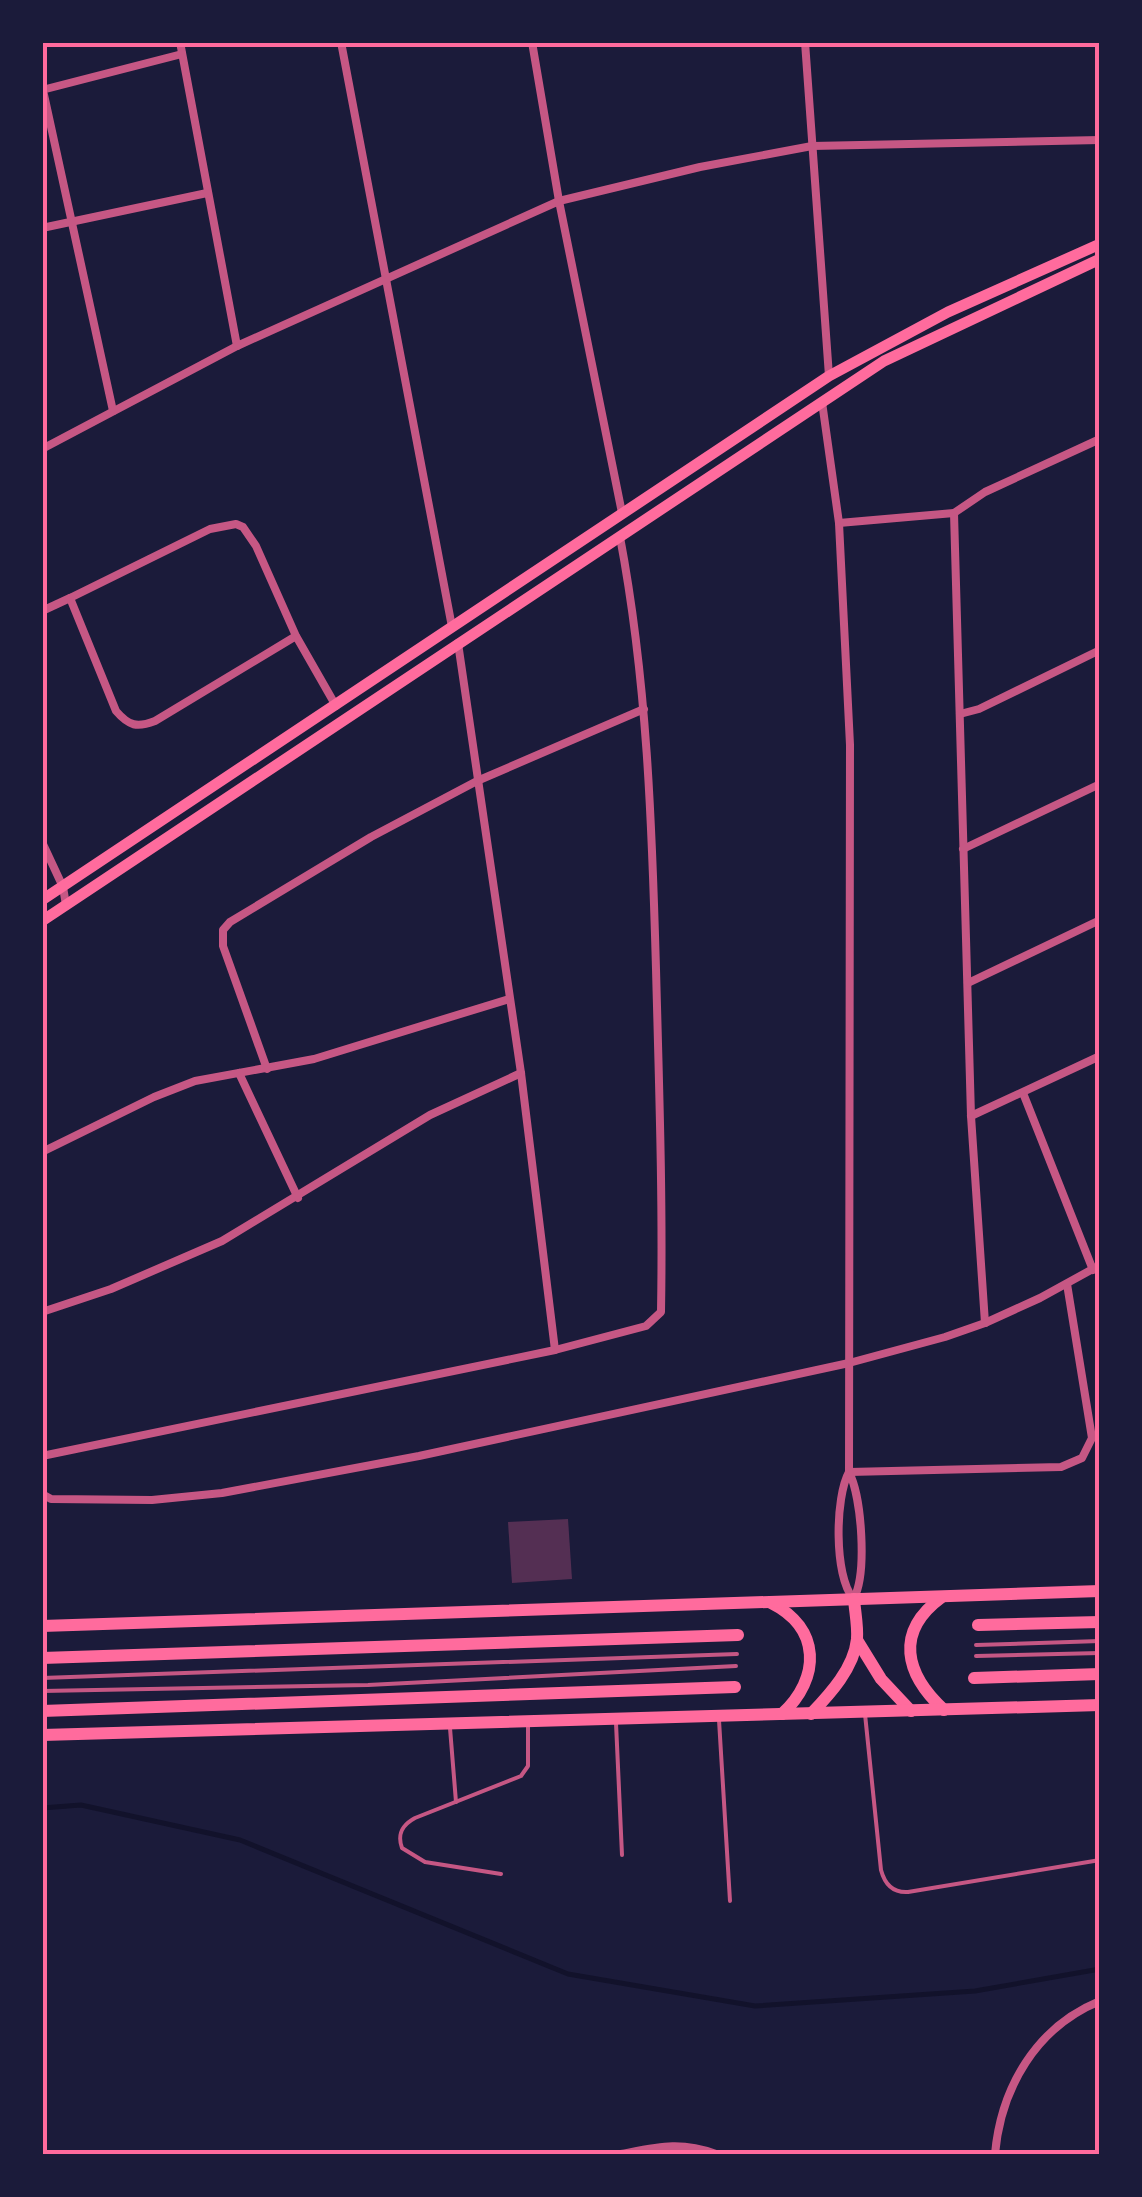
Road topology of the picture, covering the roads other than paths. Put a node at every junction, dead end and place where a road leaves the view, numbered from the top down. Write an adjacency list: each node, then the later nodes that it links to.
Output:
1 (180, 42): 5 (street)
2 (341, 42): 15 (street)
3 (532, 42): 10 (street)
4 (805, 42): 8 (street)
5 (182, 54): 6 (street); 9 (street)
6 (43, 90): 11 (street)
7 (1100, 140): 8 (street)
8 (812, 146): 10 (street); 17 (street)
9 (207, 193): 11 (street); 16 (street)
10 (559, 202): 15 (street); 22 (street)
11 (72, 222): 12 (street); 19 (street)
12 (42, 228)
13 (1100, 244): 17 (main road)
14 (1100, 259): 18 (main road)
15 (386, 278): 16 (street); 28 (street)
16 (238, 346): 19 (street)
17 (829, 376): 22 (main road)
18 (822, 402): 24 (street); 25 (main road)
19 (113, 411): 21 (street)
20 (1100, 439): 23 (street)
21 (42, 449)
22 (622, 513): 28 (main road)
23 (954, 514): 24 (street); 34 (street)
24 (839, 524): 59 (street)
25 (620, 536): 30 (main road); 33 (street)
26 (70, 598): 27 (street); 29 (street); 29 (street)
27 (42, 611)
28 (452, 627): 32 (main road)
29 (296, 636): 32 (street)
30 (458, 643): 35 (street); 41 (main road)
31 (1100, 650): 34 (street)
32 (336, 706): 39 (main road)
33 (644, 709): 35 (street); 58 (street)
34 (960, 714): 38 (street)
35 (477, 781): 45 (street); 47 (street)
36 (1100, 784): 38 (street)
37 (42, 842): 39 (street)
38 (963, 849): 44 (street)
39 (63, 887): 40 (main road); 41 (street)
40 (42, 900)
41 (66, 905): 43 (main road)
42 (1100, 920): 44 (street)
43 (42, 921)
44 (968, 982): 51 (street)
45 (509, 999): 47 (street); 48 (street)
46 (1100, 1056): 50 (street)
47 (267, 1070): 49 (street)
48 (521, 1072): 53 (street); 58 (street)
49 (239, 1073): 52 (street); 53 (street)
50 (1023, 1093): 51 (street); 54 (street)
51 (971, 1116): 57 (street)
52 (42, 1152)
53 (298, 1198): 56 (street)
54 (1096, 1268): 55 (street)
55 (1067, 1284): 57 (street); 61 (street)
56 (42, 1312)
57 (985, 1322): 59 (street)
58 (554, 1350): 60 (street)
59 (849, 1363): 61 (street); 62 (street)
60 (42, 1456)
61 (849, 1472): 65 (street); 65 (street)
62 (42, 1494)
63 (1100, 1591): 64 (highway)
64 (944, 1595): 65 (highway); 85 (highway)
65 (854, 1599): 66 (highway); 71 (highway)
66 (767, 1600): 69 (highway); 89 (highway)
67 (1100, 1622): 68 (highway)
68 (978, 1625)
69 (42, 1626)
70 (738, 1635): 77 (highway)
71 (857, 1640): 87 (highway); 90 (highway)
72 (1100, 1641): 73 (lane)
73 (976, 1645)
74 (1100, 1652): 76 (lane)
75 (737, 1654): 80 (lane)
76 (976, 1656)
77 (42, 1658)
78 (736, 1666): 83 (lane)
79 (1100, 1674): 81 (highway)
80 (42, 1678)
81 (974, 1678)
82 (735, 1687): 86 (highway)
83 (42, 1691)
84 (1100, 1705): 85 (highway)
85 (944, 1710): 87 (highway)
86 (42, 1711)
87 (912, 1711): 88 (highway)
88 (865, 1712): 90 (highway); 98 (lane)
89 (782, 1714): 90 (highway); 91 (highway)
90 (812, 1714)
91 (719, 1716): 92 (highway); 100 (lane)
92 (616, 1719): 93 (highway); 97 (lane)
93 (528, 1722): 94 (highway); 96 (lane)
94 (450, 1723): 95 (highway); 96 (lane)
95 (42, 1735)
96 (456, 1802): 99 (lane)
97 (622, 1855)
98 (1100, 1860)
99 (502, 1874)
100 (730, 1901)
101 (1100, 2001): 104 (street)
102 (621, 2154): 103 (street)
103 (716, 2154)
104 (995, 2154)

